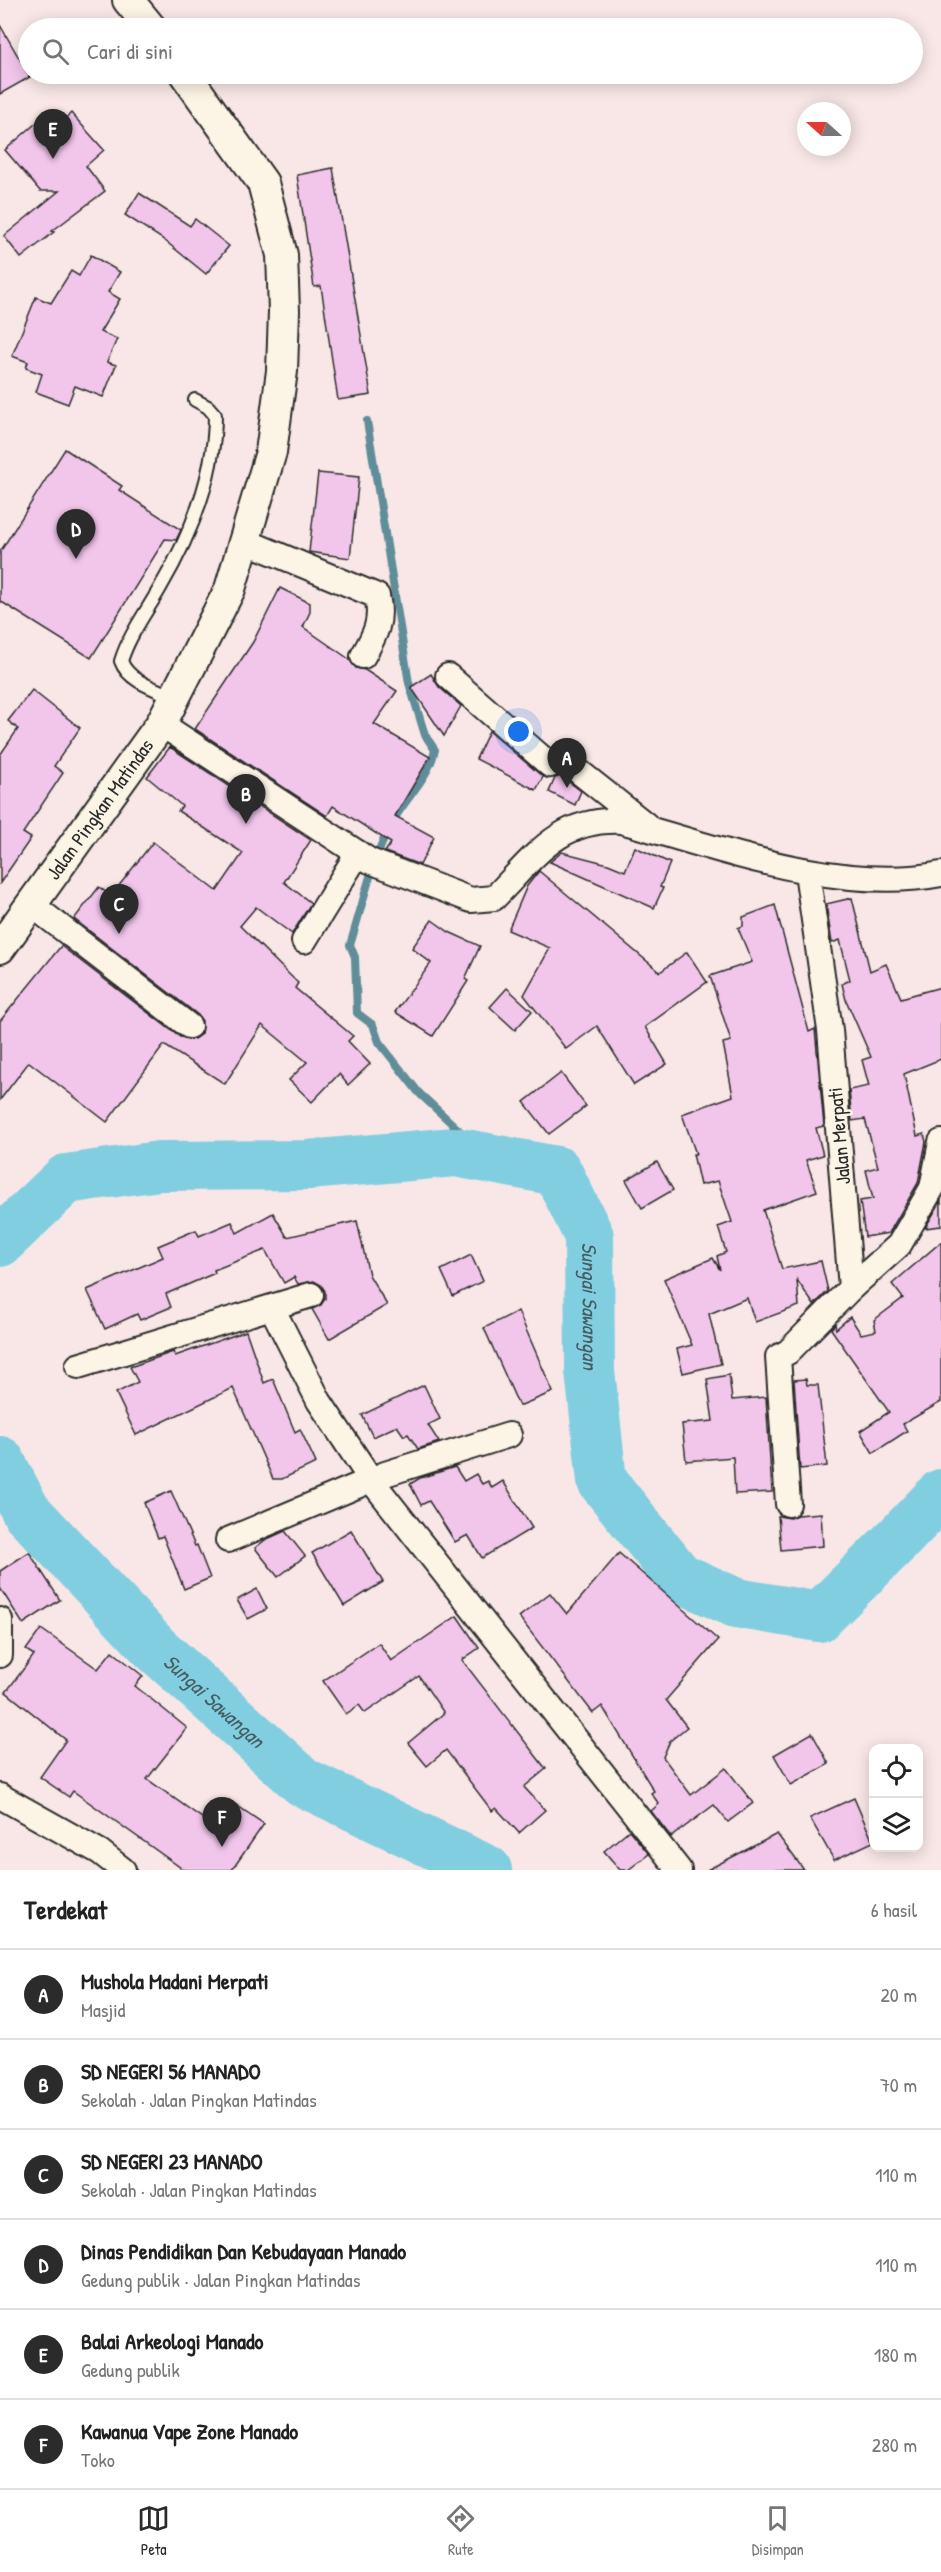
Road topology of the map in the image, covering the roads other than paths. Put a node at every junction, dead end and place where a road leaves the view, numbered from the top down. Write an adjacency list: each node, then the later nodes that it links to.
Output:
1 (128, 0): 2 (street)
2 (143, 18)
3 (192, 84): 5 (street, Jalan Pingkan Matindas)
4 (195, 400): 8 (lane)
5 (245, 541): 6 (street); 8 (street, Jalan Pingkan Matindas)
6 (363, 656)
7 (448, 676): 9 (street)
8 (168, 711): 10 (street); 13 (street, Jalan Pingkan Matindas)
9 (653, 830): 10 (street); 11 (street)
10 (364, 857): 14 (street)
11 (807, 872): 12 (street); 18 (street, Jalan Merpati)
12 (941, 874)
13 (32, 905): 15 (street, Jalan Pingkan Matindas); 16 (street)
14 (304, 941)
15 (0, 948)
16 (189, 1026)
17 (941, 1142): 18 (street)
18 (851, 1288): 24 (street)
19 (311, 1295): 20 (street)
20 (272, 1308): 21 (street); 23 (street)
21 (78, 1366)
22 (508, 1435): 23 (street)
23 (371, 1480): 25 (street); 31 (street)
24 (788, 1504)
25 (228, 1540)
26 (0, 1620): 27 (street)
27 (0, 1655)
28 (0, 1796): 29 (street)
29 (94, 1861): 30 (street)
30 (123, 1870)
31 (679, 1870)

